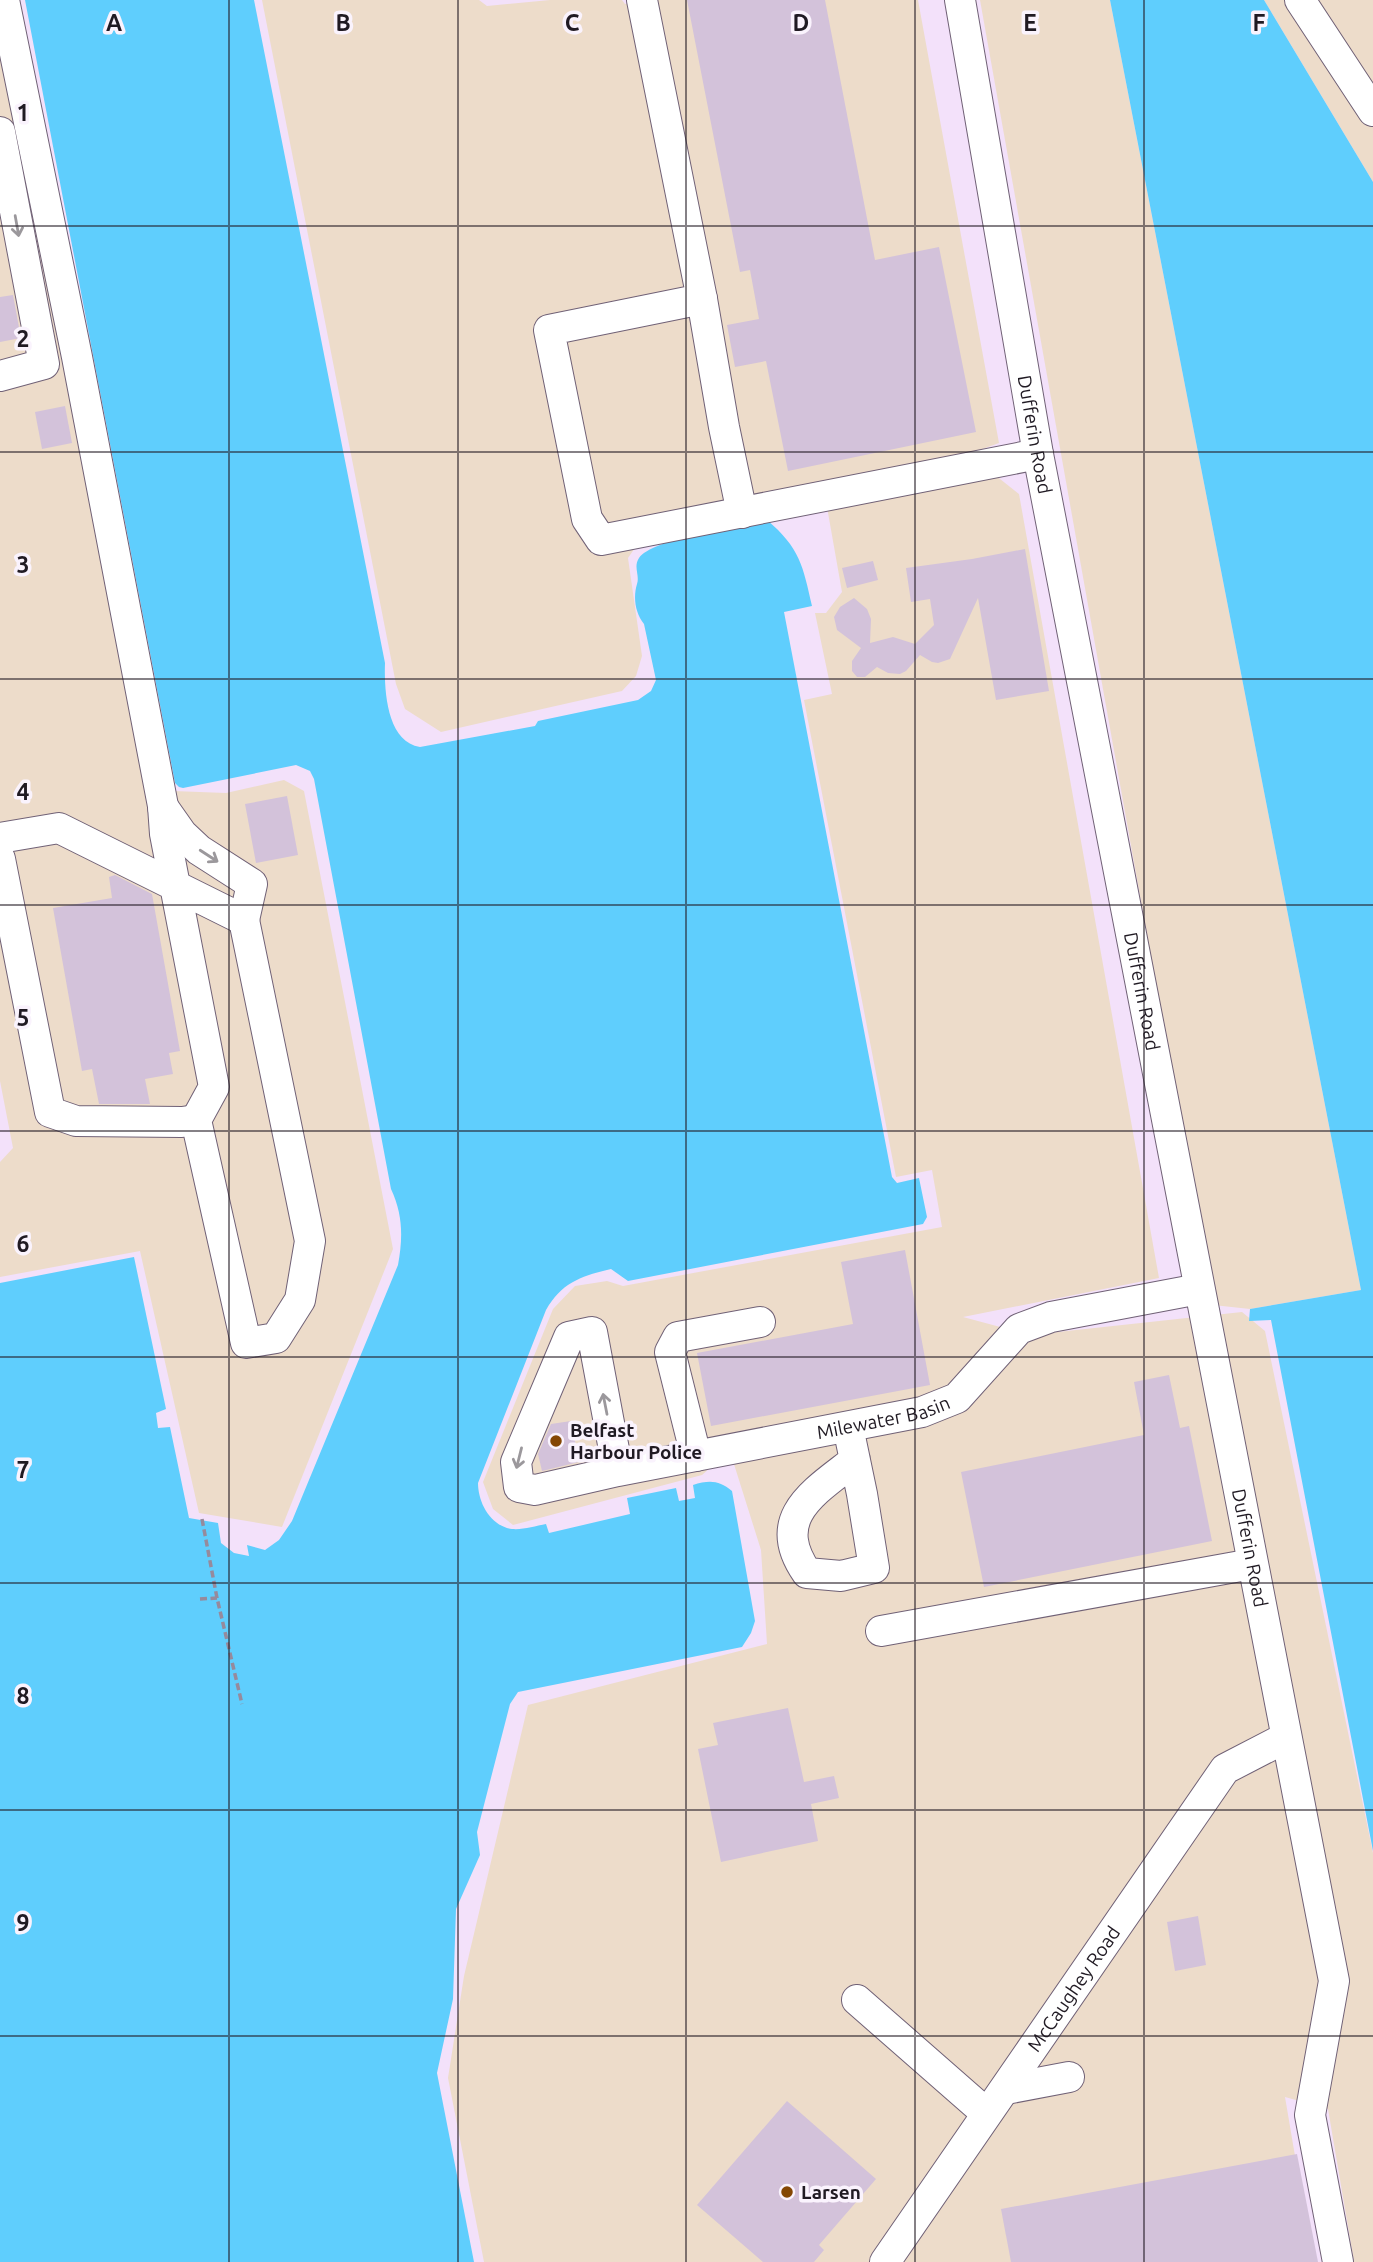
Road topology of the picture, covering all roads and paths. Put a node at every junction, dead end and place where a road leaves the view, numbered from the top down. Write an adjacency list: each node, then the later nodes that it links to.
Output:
1 (4, 0): 11 (lane)
2 (642, 0): 7 (lane)
3 (960, 0): 9 (lane, Dufferin Road)
4 (1300, 0): 5 (lane)
5 (1373, 111)
6 (2, 151): 8 (lane, one-way to 8)
7 (702, 299): 10 (lane); 10 (lane)
8 (0, 376)
9 (1038, 454): 10 (lane); 17 (lane, Dufferin Road)
10 (742, 513)
11 (163, 806): 14 (lane); 15 (lane, one-way to 15)
12 (0, 838): 14 (lane)
13 (0, 859): 16 (lane)
14 (176, 888): 15 (lane); 16 (lane)
15 (244, 920): 16 (lane)
16 (196, 1120)
17 (1199, 1289): 19 (lane, Milewater Basin); 24 (lane, Dufferin Road)
18 (760, 1322): 20 (lane)
19 (848, 1427): 20 (lane, Milewater Basin); 21 (lane)
20 (696, 1456): 22 (lane, Milewater Basin)
21 (855, 1460)
22 (618, 1471): 22 (lane, Milewater Basin, one-way to 22)
23 (202, 1519): 25 (path)
24 (1252, 1564): 27 (lane); 29 (lane, Dufferin Road)
25 (217, 1598): 26 (path); 28 (path)
26 (200, 1599)
27 (881, 1631)
28 (242, 1704)
29 (1285, 1738): 32 (lane, McCaughey Road); 35 (lane, Dufferin Road)
30 (857, 2000): 33 (lane)
31 (1069, 2077): 32 (lane)
32 (1006, 2089): 33 (lane, McCaughey Road)
33 (986, 2113): 34 (lane, McCaughey Road)
34 (885, 2262)
35 (1338, 2262)

